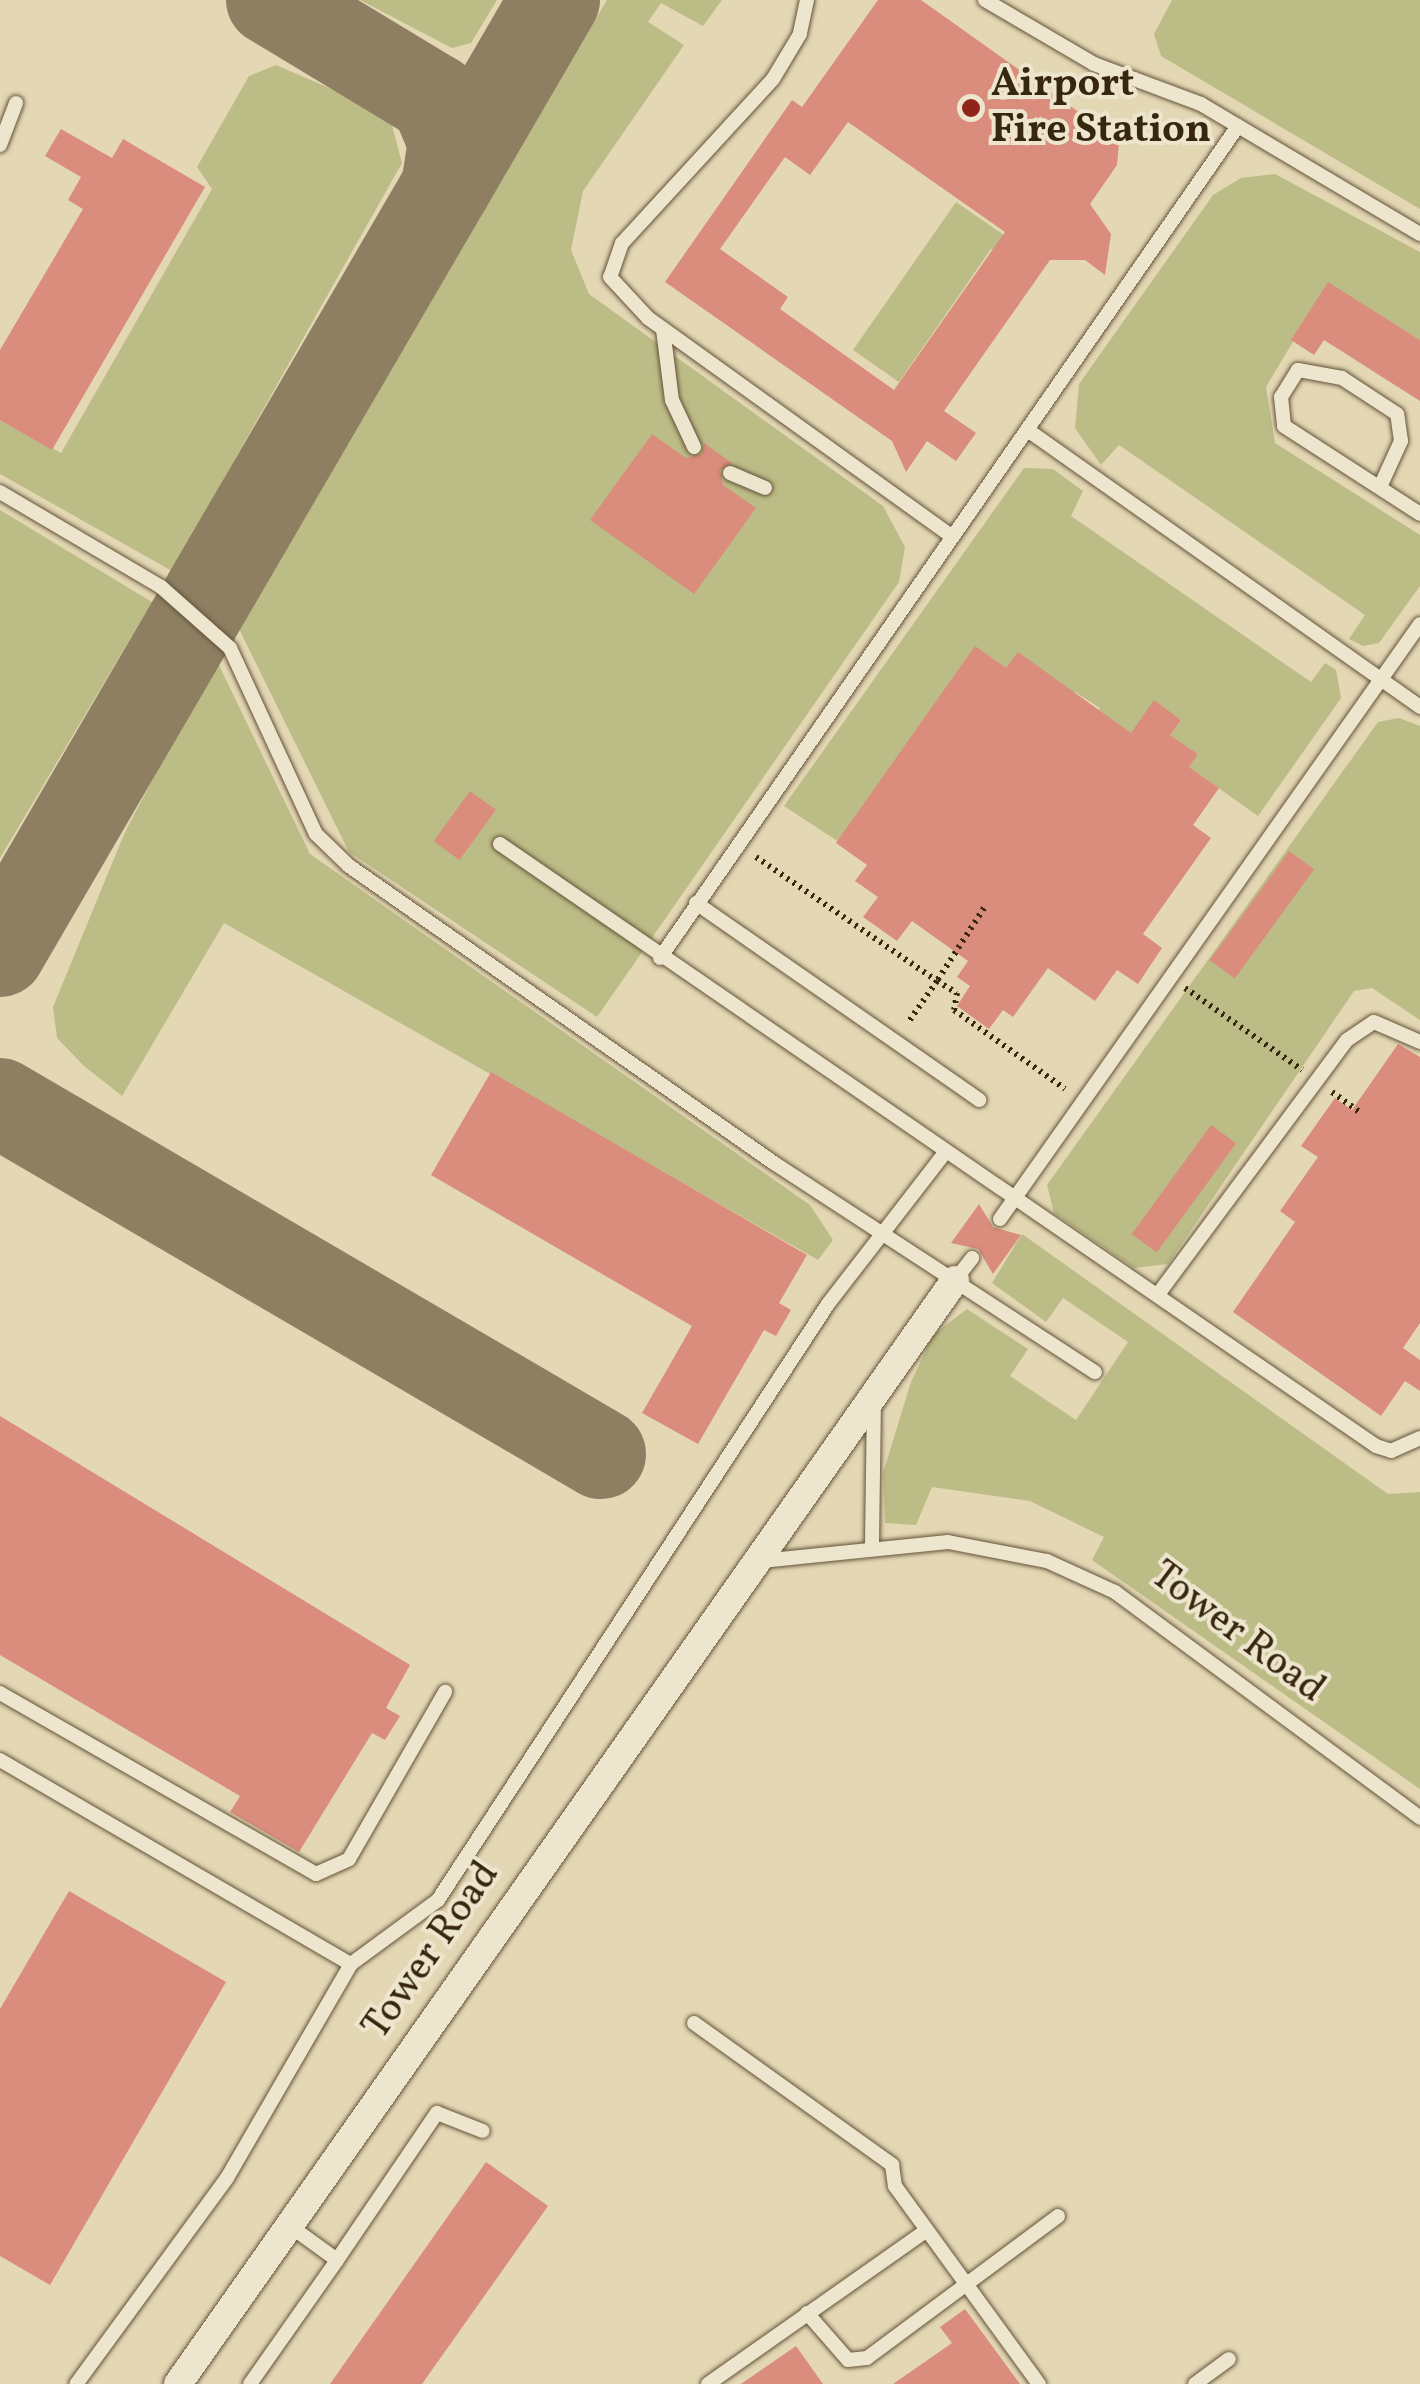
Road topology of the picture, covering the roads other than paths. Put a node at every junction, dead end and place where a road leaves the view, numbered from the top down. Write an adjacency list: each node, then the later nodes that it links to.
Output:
1 (807, 0): 7 (lane)
2 (985, 0): 4 (lane)
3 (16, 103): 5 (lane)
4 (1238, 126): 6 (lane); 8 (lane)
5 (0, 145)
6 (1420, 234)
7 (663, 328): 9 (lane); 15 (lane)
8 (1028, 431): 15 (lane); 17 (lane)
9 (694, 447)
10 (730, 474): 12 (lane)
11 (1380, 487): 11 (lane); 14 (lane)
12 (765, 488)
13 (0, 492): 27 (lane)
14 (1420, 514)
15 (950, 535): 20 (lane)
16 (1420, 624): 17 (lane)
17 (1380, 682): 18 (lane); 25 (lane)
18 (1420, 707)
19 (500, 844): 21 (lane)
20 (696, 903): 21 (lane); 23 (lane)
21 (660, 958): 24 (lane)
22 (1420, 1042): 29 (lane)
23 (979, 1100)
24 (943, 1155): 25 (lane); 27 (lane)
25 (1012, 1204): 26 (lane); 29 (lane)
26 (1000, 1219)
27 (882, 1231): 28 (lane); 39 (lane)
28 (963, 1269): 30 (lane); 31 (street, Tower Road)
29 (1159, 1293): 32 (lane)
30 (1095, 1372)
31 (876, 1391): 33 (lane); 34 (street, Tower Road)
32 (1420, 1438)
33 (872, 1543): 34 (lane, Tower Road); 38 (lane, Tower Road)
34 (750, 1563): 43 (street, Tower Road)
35 (446, 1692): 36 (lane)
36 (0, 1693)
37 (0, 1760): 39 (lane)
38 (1420, 1818)
39 (351, 1964): 49 (lane)
40 (694, 2023): 44 (lane)
41 (483, 2131): 45 (lane)
42 (1058, 2216): 46 (lane)
43 (290, 2226): 45 (lane); 50 (street, Tower Road)
44 (926, 2231): 46 (lane); 47 (lane)
45 (337, 2260): 51 (lane)
46 (966, 2287): 47 (lane); 53 (lane)
47 (807, 2313): 52 (lane)
48 (1229, 2359): 54 (lane)
49 (76, 2384)
50 (178, 2384)
51 (250, 2384)
52 (708, 2384)
53 (1039, 2384)
54 (1195, 2384)

